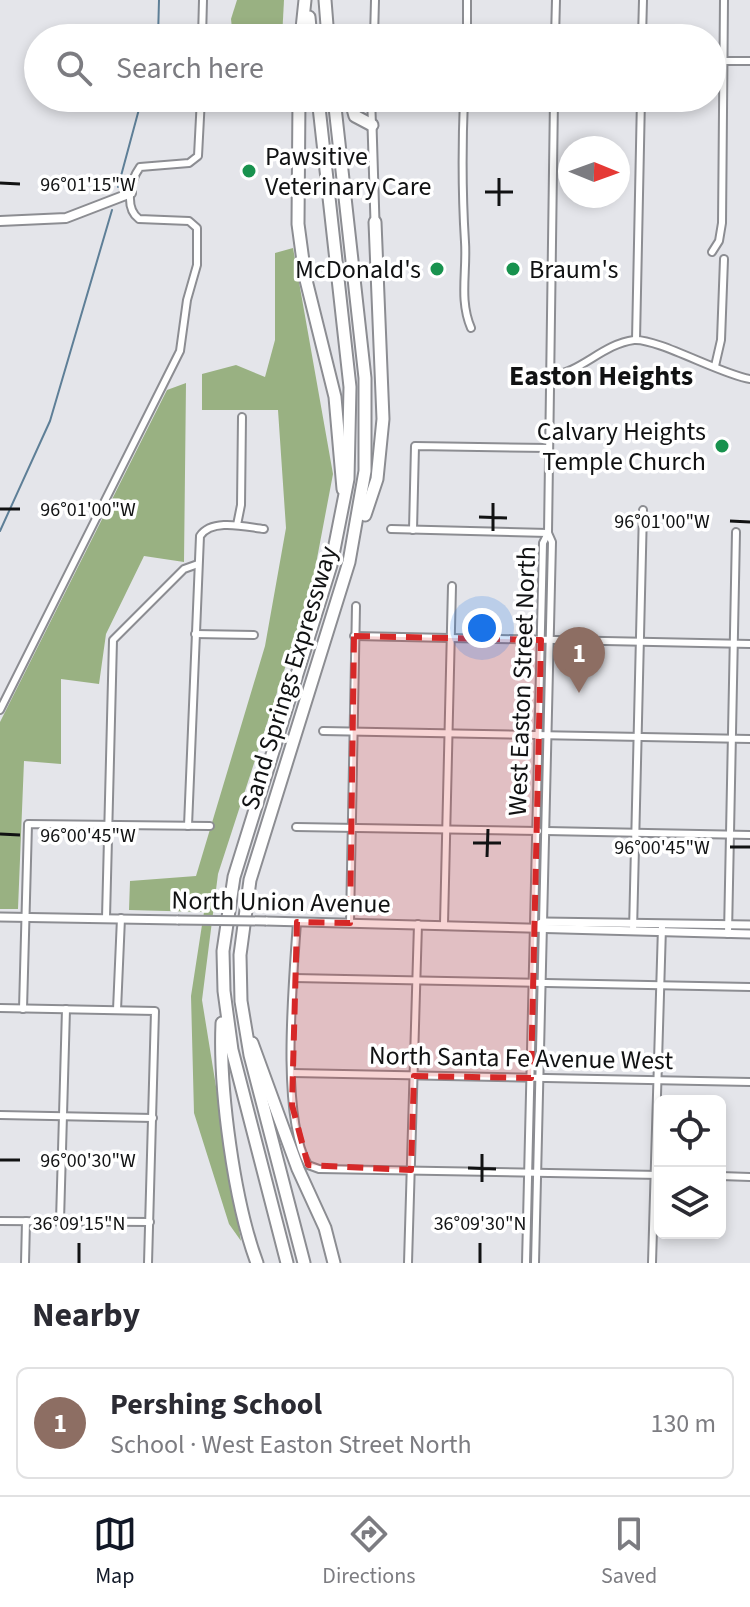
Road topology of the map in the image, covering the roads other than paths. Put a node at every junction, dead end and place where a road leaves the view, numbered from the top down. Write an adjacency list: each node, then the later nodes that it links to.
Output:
1 (203, 0): 9 (street)
2 (306, 0): 10 (highway); 11 (highway)
3 (325, 0): 12 (highway)
4 (375, 0): 13 (street)
5 (467, 0): 14 (street)
6 (556, 0): 15 (street)
7 (643, 0): 16 (street)
8 (724, 0): 17 (street)
9 (202, 24)
10 (303, 24)
11 (309, 24)
12 (328, 24)
13 (374, 24)
14 (467, 24)
15 (555, 24)
16 (642, 24)
17 (724, 24)
18 (726, 61): 19 (street)
19 (750, 61)
20 (200, 112): 31 (street)
21 (299, 112): 43 (highway)
22 (320, 112): 43 (highway, Sand Springs Expressway)
23 (336, 112): 51 (highway, Sand Springs Expressway)
24 (354, 112): 30 (highway)
25 (372, 112): 30 (street)
26 (464, 112): 36 (street)
27 (554, 112): 39 (street, West Easton Street North)
28 (641, 112): 37 (street)
29 (723, 112): 34 (street)
30 (372, 125): 33 (street)
31 (131, 193): 32 (main road); 64 (street)
32 (0, 221)
33 (375, 226): 51 (highway)
34 (712, 252)
35 (724, 259): 38 (street)
36 (471, 328)
37 (636, 340): 38 (street); 39 (street)
38 (715, 366): 40 (street)
39 (549, 376): 42 (street, West Easton Street North)
40 (750, 379)
41 (242, 417): 45 (street)
42 (549, 448): 48 (street); 50 (street, West Easton Street North)
43 (345, 503): 107 (highway, Sand Springs Expressway)
44 (643, 510): 61 (street)
45 (237, 525): 46 (street); 52 (street)
46 (264, 529)
47 (391, 529): 48 (street)
48 (413, 530): 50 (street)
49 (736, 532): 62 (street)
50 (548, 533): 59 (street, West Easton Street North); 60 (street, West Easton Street North)
51 (349, 562): 112 (highway, Sand Springs Expressway)
52 (198, 564): 55 (street); 75 (street)
53 (452, 586): 58 (street)
54 (356, 606): 57 (street)
55 (195, 634): 56 (street); 76 (street)
56 (254, 635)
57 (354, 636): 58 (street); 66 (street)
58 (451, 638): 59 (street); 67 (street)
59 (541, 640): 60 (street); 68 (street, West Easton Street North)
60 (550, 640): 61 (street); 69 (street, West Easton Street North)
61 (640, 642): 62 (street); 70 (street)
62 (733, 644): 63 (street); 71 (street)
63 (750, 644)
64 (0, 710)
65 (323, 731): 66 (street)
66 (353, 732): 67 (street); 79 (street)
67 (448, 734): 68 (street); 80 (street)
68 (539, 735): 69 (street); 73 (street, West Easton Street North)
69 (548, 736): 70 (street); 74 (street, West Easton Street North)
70 (638, 738): 71 (street); 81 (street)
71 (732, 739): 72 (street); 82 (street)
72 (750, 739)
73 (538, 821): 74 (street); 83 (street, West Easton Street North)
74 (546, 821): 84 (street, West Easton Street North)
75 (107, 824): 76 (street); 87 (street); 88 (street)
76 (188, 826): 77 (street)
77 (210, 826)
78 (296, 827): 79 (street)
79 (352, 827): 80 (street); 91 (street)
80 (447, 829): 83 (street); 93 (street)
81 (636, 832): 82 (street); 84 (street); 97 (street)
82 (729, 834): 85 (street); 99 (street)
83 (538, 835): 84 (street); 95 (street, West Easton Street North)
84 (546, 835): 96 (street, West Easton Street North)
85 (750, 835)
86 (0, 917): 87 (street, North Union Avenue)
87 (26, 917): 88 (street, North Union Avenue); 109 (street)
88 (106, 918): 89 (street, North Union Avenue)
89 (121, 918): 90 (street, North Union Avenue, bridge); 111 (street)
90 (297, 922): 91 (street, North Union Avenue); 101 (street)
91 (350, 923): 92 (street, North Union Avenue)
92 (418, 924): 93 (street, North Union Avenue); 102 (street)
93 (444, 924): 95 (street, North Union Avenue)
94 (750, 925): 99 (street, North Union Avenue)
95 (535, 926): 96 (street, North Union Avenue); 103 (street, West Easton Street North)
96 (544, 926): 97 (street, North Union Avenue); 104 (street, West Easton Street North)
97 (634, 928): 98 (street, North Union Avenue)
98 (662, 928): 99 (street, North Union Avenue); 105 (street)
99 (728, 929): 100 (street, North Union Avenue)
100 (750, 934)
101 (294, 978): 102 (street); 113 (street)
102 (416, 980): 103 (street); 114 (street)
103 (534, 983): 104 (street); 115 (street, West Easton Street North)
104 (543, 983): 105 (street); 116 (street, West Easton Street North)
105 (660, 985): 106 (street); 117 (street)
106 (750, 987)
107 (224, 991): 136 (highway); 137 (highway, Sand Springs Expressway)
108 (0, 1008): 109 (street)
109 (23, 1009): 110 (street)
110 (66, 1009): 111 (street); 120 (street)
111 (117, 1010): 121 (street)
112 (243, 1022): 138 (highway, Sand Springs Expressway); 139 (highway)
113 (292, 1073): 114 (street, North Santa Fe Avenue West); 123 (street)
114 (414, 1076): 115 (street, North Santa Fe Avenue West); 123 (street)
115 (531, 1078): 116 (street, North Santa Fe Avenue West); 124 (street, West Easton Street North)
116 (540, 1078): 117 (street, North Santa Fe Avenue West); 125 (street, West Easton Street North)
117 (657, 1080): 118 (street, North Santa Fe Avenue West); 122 (street)
118 (750, 1082)
119 (0, 1115): 120 (street)
120 (63, 1116): 121 (street); 131 (street)
121 (153, 1118): 132 (street)
122 (657, 1167)
123 (411, 1170): 124 (street); 140 (street)
124 (528, 1173): 125 (street); 141 (street, West Easton Street North)
125 (537, 1173): 126 (street); 142 (street, West Easton Street North)
126 (654, 1175)
127 (726, 1176): 128 (street)
128 (750, 1177)
129 (0, 1221): 130 (street)
130 (26, 1221): 131 (street); 134 (street)
131 (60, 1221): 132 (street)
132 (150, 1222): 135 (street)
133 (654, 1228): 143 (street)
134 (25, 1263)
135 (148, 1263)
136 (257, 1263)
137 (287, 1263)
138 (304, 1263)
139 (334, 1263)
140 (408, 1263)
141 (526, 1263)
142 (535, 1263)
143 (652, 1263)

